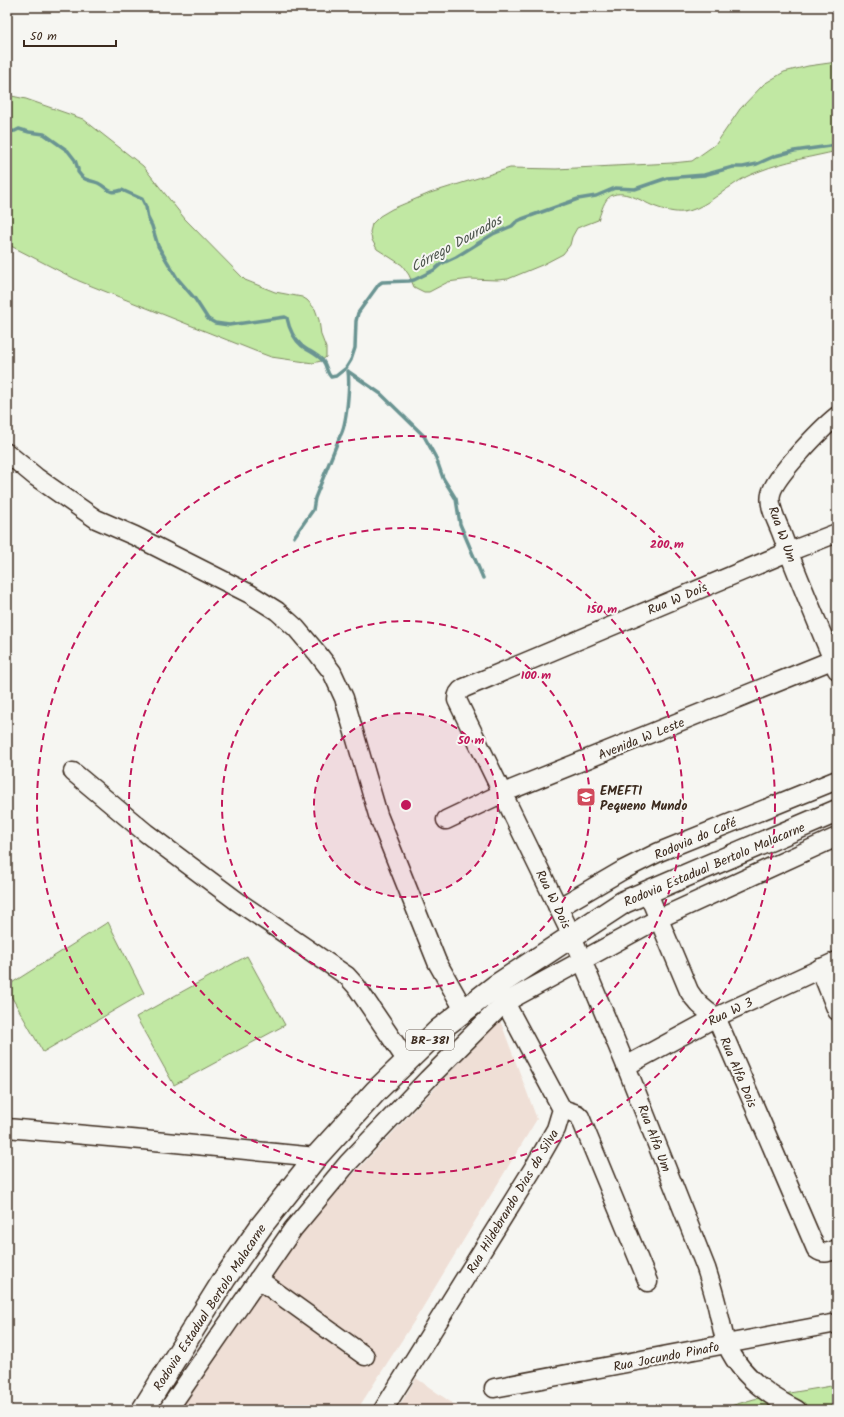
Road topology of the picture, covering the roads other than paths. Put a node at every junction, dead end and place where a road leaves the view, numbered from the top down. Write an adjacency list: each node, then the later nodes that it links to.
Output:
1 (837, 416): 4 (street, Rua W Um)
2 (7, 453): 20 (street)
3 (837, 532): 4 (street, Rua W Dois)
4 (788, 552): 5 (street, Rua W Um); 8 (street, Rua W Dois)
5 (836, 662): 8 (street, Avenida W Leste)
6 (73, 772): 23 (street)
7 (837, 780): 13 (street, Rodovia do Café)
8 (503, 794): 10 (street, Avenida W Leste); 13 (street, Rua W Dois)
9 (837, 811): 12 (main road, Rodovia Estadual Bertolo Malacarne / BR-381)
10 (446, 820)
11 (837, 837): 14 (street)
12 (647, 891): 14 (street, Rua Alfa Dois); 15 (main road, Rodovia Estadual Bertolo Malacarne / BR-381)
13 (558, 908): 15 (street, Rua W Dois)
14 (658, 919): 16 (street); 22 (street, Rua Alfa Dois)
15 (572, 936): 16 (street, Rua Alfa Um); 19 (main road, Rodovia Estadual Bertolo Malacarne / BR-381)
16 (582, 961): 19 (street); 24 (street, Rua Alfa Um)
17 (837, 961): 18 (street, Rua W 3)
18 (820, 968): 21 (street); 22 (street, Rua W 3)
19 (500, 994): 20 (main road, Rodovia Estadual Bertolo Malacarne / BR-381); 25 (street); 29 (street)
20 (464, 1010): 23 (main road, Rodovia Estadual Bertolo Malacarne / BR-381)
21 (837, 1011)
22 (716, 1018): 24 (street, Rua W 3); 28 (street, Rua Alfa Dois)
23 (407, 1061): 27 (main road, Rodovia Estadual Bertolo Malacarne / BR-381)
24 (626, 1066): 32 (street, Rua Alfa Um)
25 (562, 1109): 30 (street); 37 (street, Rua Hildebrando Dias da Silva)
26 (7, 1128): 27 (street)
27 (316, 1157): 35 (main road, Rodovia Estadual Bertolo Malacarne / BR-381)
28 (832, 1251)
29 (258, 1279): 33 (street); 36 (street)
30 (648, 1282)
31 (837, 1323): 32 (street, Rua Jocundo Pinafo)
32 (726, 1344): 34 (street, Rua Jocundo Pinafo); 38 (street, Rua Alfa Um)
33 (365, 1356)
34 (494, 1388)
35 (143, 1410)
36 (168, 1410)
37 (383, 1410)
38 (797, 1410)

